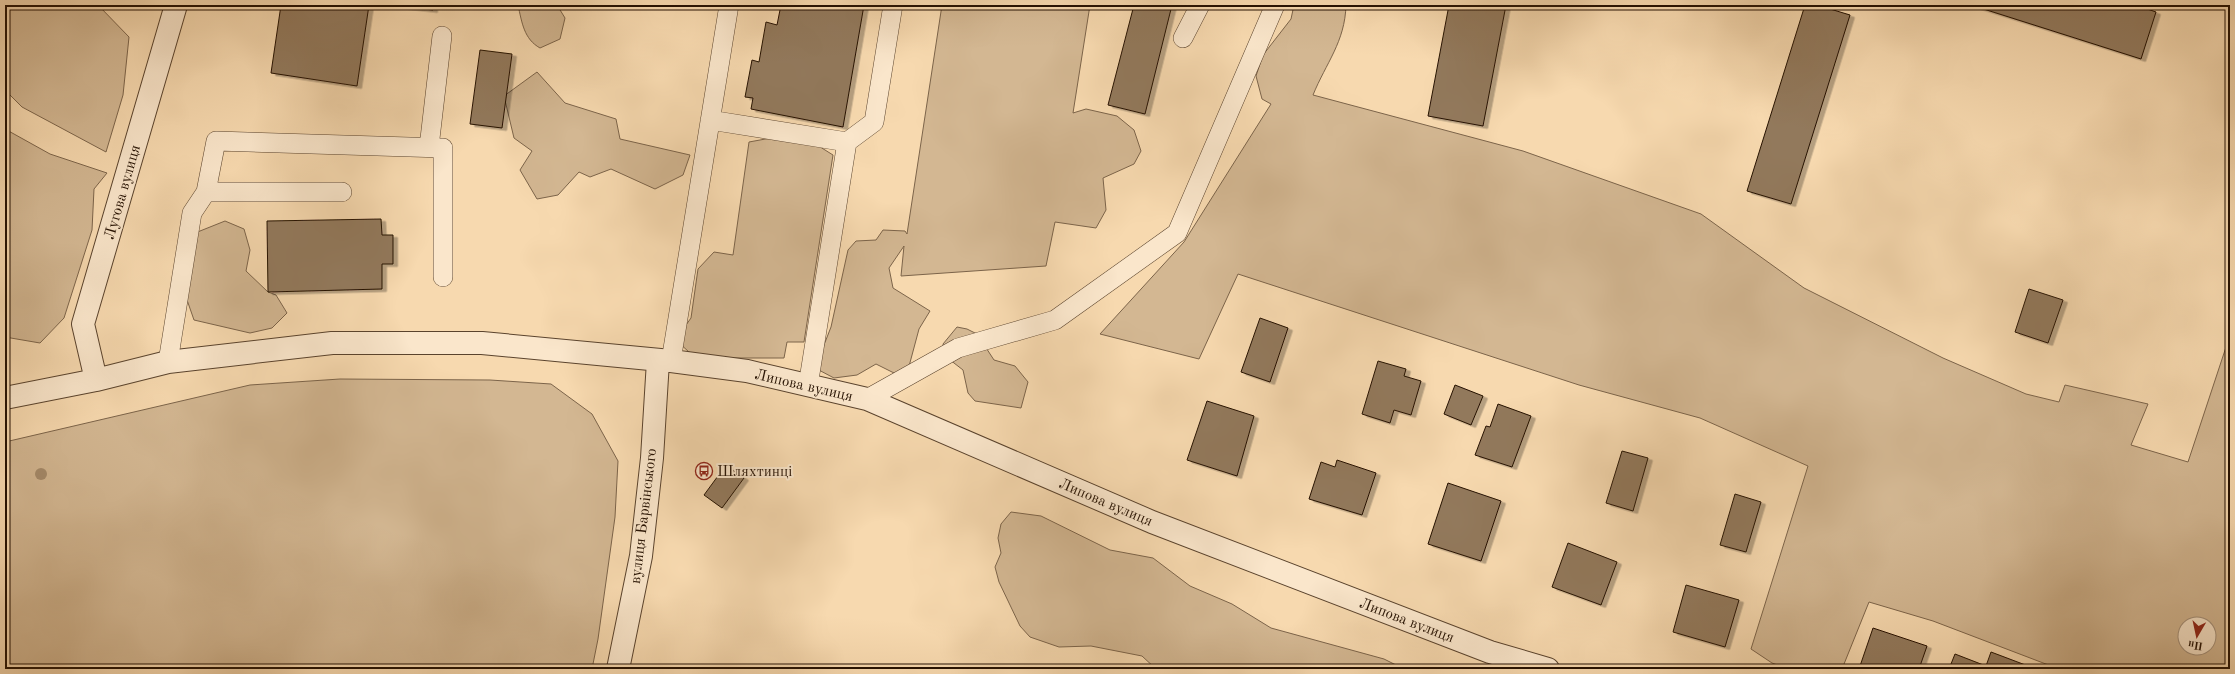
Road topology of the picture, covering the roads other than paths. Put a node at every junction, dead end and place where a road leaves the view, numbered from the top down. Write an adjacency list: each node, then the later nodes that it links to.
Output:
1 (176, 5): 16 (street, Лугова вулиця)
2 (729, 5): 8 (lane)
3 (893, 5): 9 (lane)
4 (1200, 5): 7 (lane)
5 (1275, 5): 19 (lane)
6 (442, 36): 10 (lane)
7 (1183, 38)
8 (710, 120): 9 (lane); 14 (lane)
9 (847, 142): 17 (lane)
10 (429, 147): 11 (lane); 13 (lane)
11 (206, 192): 12 (lane); 15 (lane)
12 (342, 192)
13 (443, 277)
14 (664, 361): 15 (street, Липова вулиця); 17 (street, Липова вулиця); 20 (street, вулиця Барвінського)
15 (168, 362): 16 (street, Липова вулиця)
16 (96, 380): 18 (street, Липова вулиця)
17 (808, 386): 19 (street, Липова вулиця)
18 (5, 398)
19 (867, 399): 21 (street, Липова вулиця)
20 (618, 669)
21 (1548, 669)

